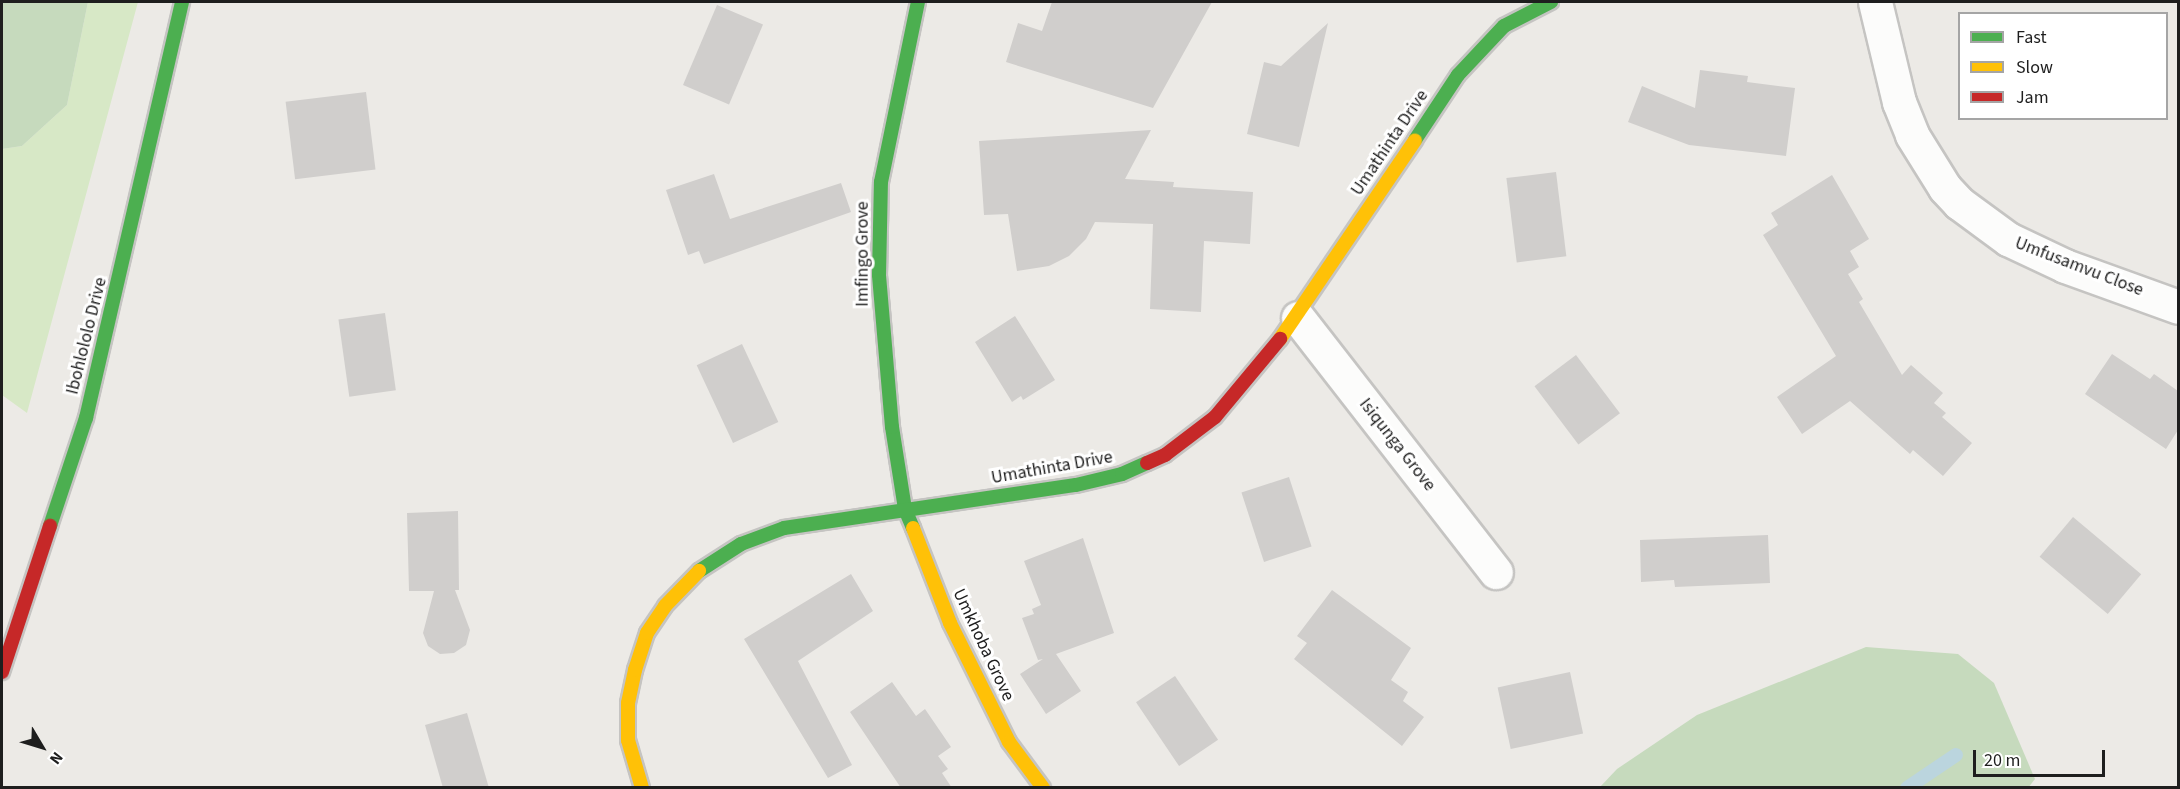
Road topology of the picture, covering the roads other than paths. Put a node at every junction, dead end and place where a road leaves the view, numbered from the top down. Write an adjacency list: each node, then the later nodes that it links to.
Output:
1 (182, 2): 9 (street, Ibohlololo Drive)
2 (918, 2): 7 (street, Imfingo Grove)
3 (1551, 2): 6 (street, Umathinta Drive)
4 (1875, 2): 5 (street, Umfusamvu Close)
5 (2178, 307)
6 (1298, 318): 7 (street, Umathinta Drive); 8 (street, Isiqunga Grove)
7 (905, 509): 10 (street, Umathinta Drive); 11 (street, Umkhoba Grove)
8 (1496, 572)
9 (2, 672)
10 (642, 788)
11 (1043, 788)

